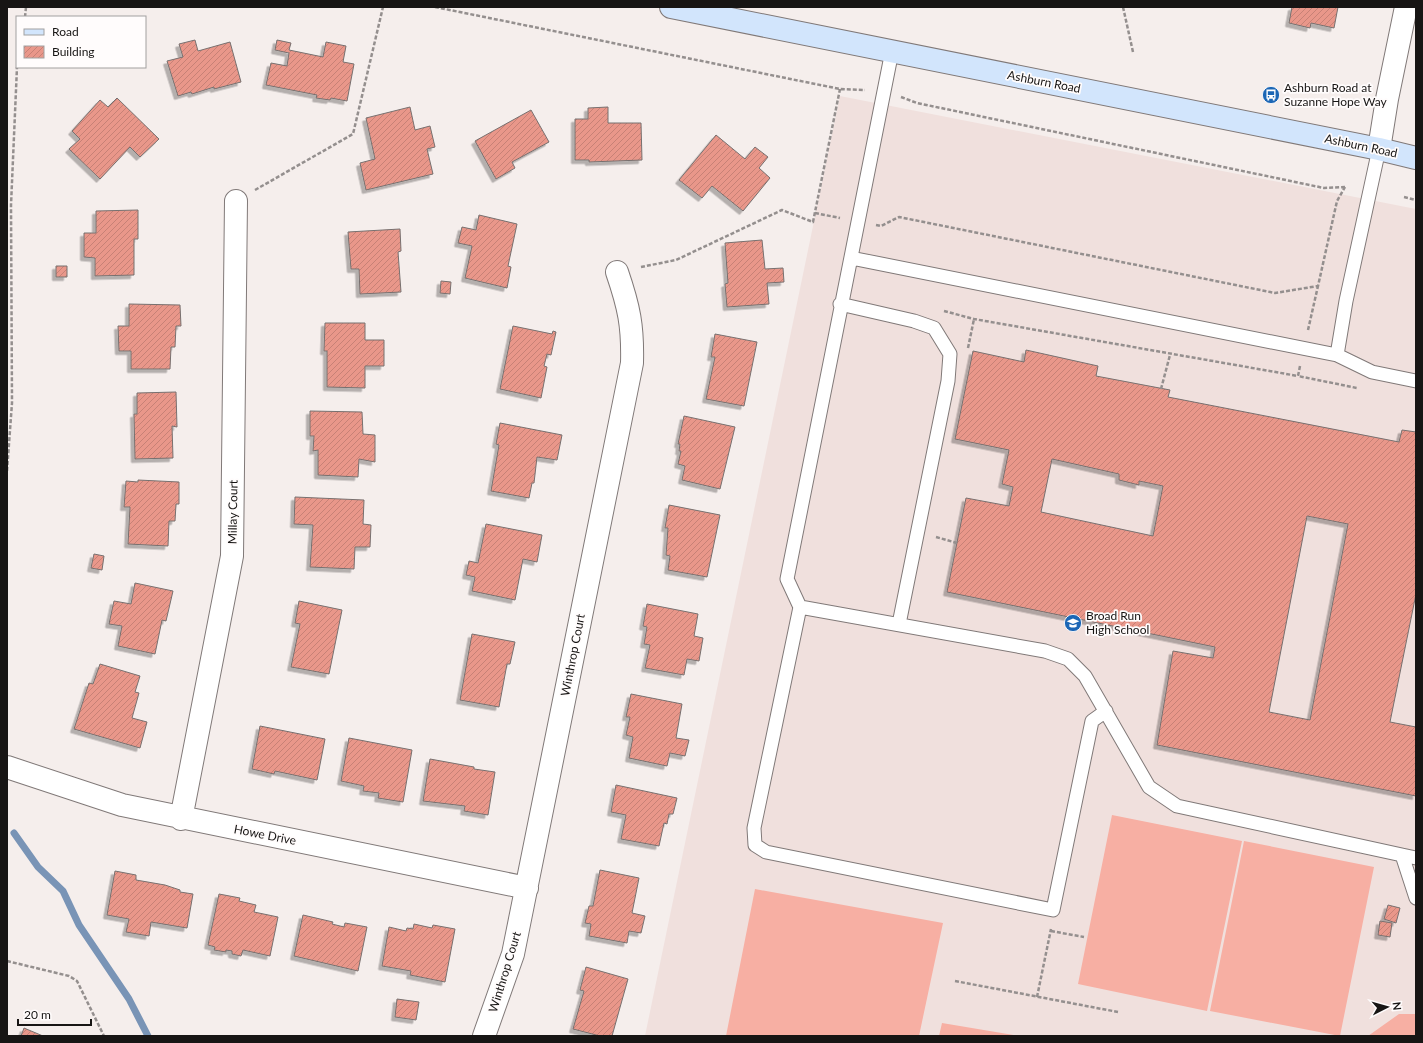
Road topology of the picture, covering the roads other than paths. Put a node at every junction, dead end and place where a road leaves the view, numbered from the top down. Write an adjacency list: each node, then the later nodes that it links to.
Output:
1 (671, 7): 3 (main road, Ashburn Road)
2 (1406, 7): 4 (street)
3 (892, 51): 4 (main road, Ashburn Road); 7 (lane)
4 (1379, 149): 5 (main road, Ashburn Road); 10 (lane)
5 (1416, 158)
6 (236, 201): 16 (street, Millay Court)
7 (851, 258): 9 (lane); 10 (lane)
8 (617, 272): 19 (street, Winthrop Court)
9 (840, 304): 12 (lane); 13 (lane)
10 (1337, 355): 11 (lane)
11 (1416, 381)
12 (800, 607): 13 (lane); 14 (lane)
13 (899, 624): 14 (lane)
14 (1106, 712): 17 (lane)
15 (7, 767): 16 (street, Howe Drive)
16 (181, 818): 19 (street, Howe Drive)
17 (1402, 855): 18 (lane); 20 (lane)
18 (1416, 858)
19 (527, 888): 21 (street, Winthrop Court)
20 (1416, 898)
21 (484, 1036)

